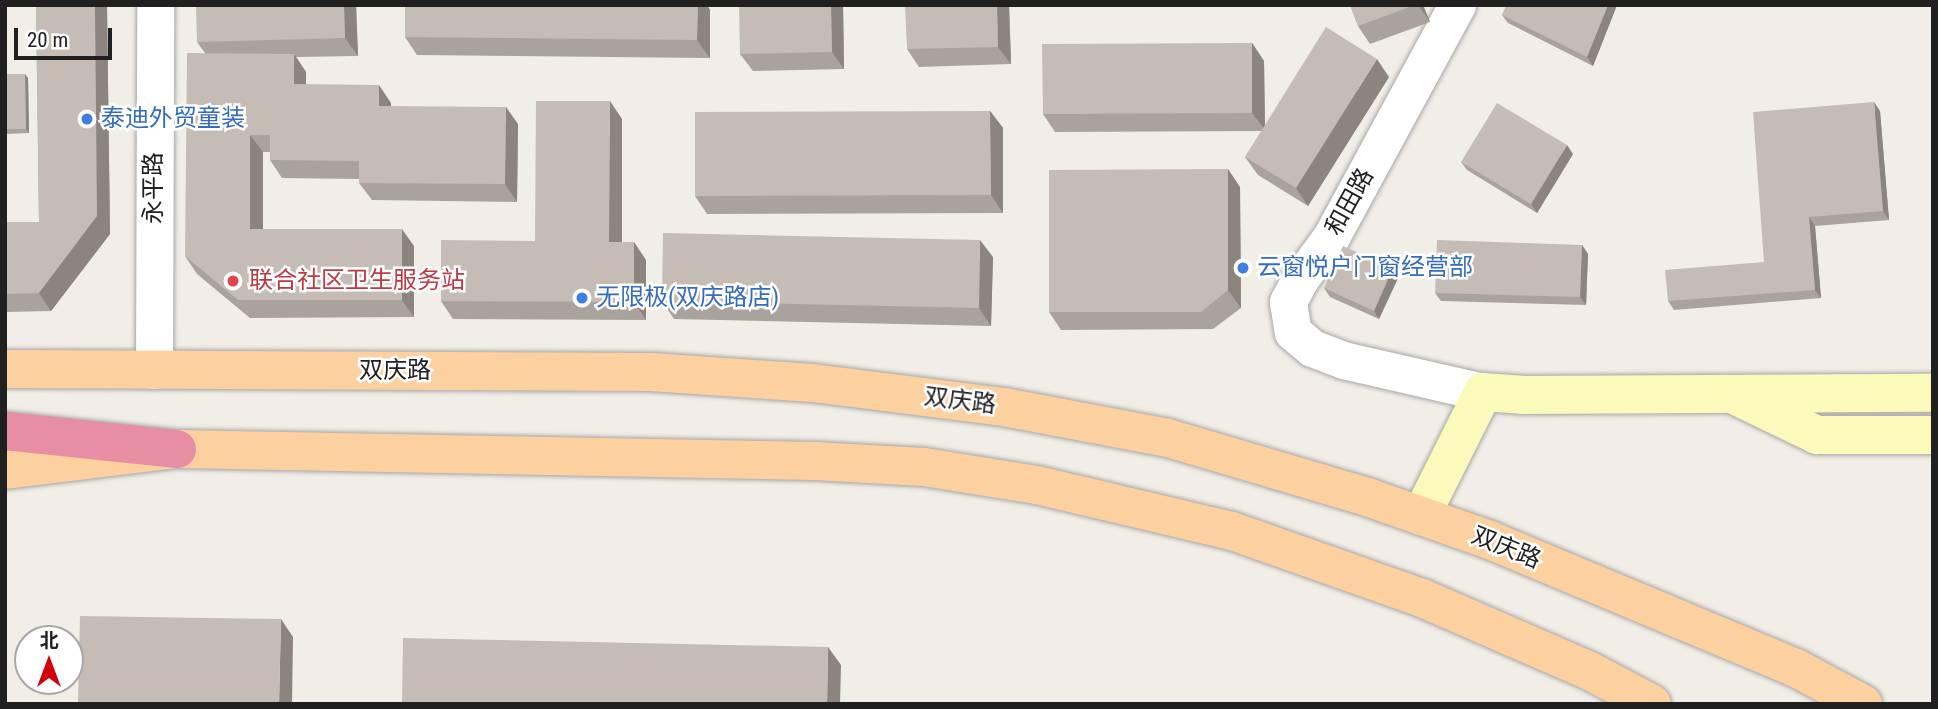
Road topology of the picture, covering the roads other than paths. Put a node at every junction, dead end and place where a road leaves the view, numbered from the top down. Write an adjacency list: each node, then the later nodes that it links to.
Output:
1 (155, 5): 4 (street, 永平路)
2 (1457, 5): 5 (street, 和田路)
3 (5, 369): 4 (main road, 双庆路)
4 (153, 370): 12 (main road, 双庆路)
5 (1483, 392): 6 (street); 12 (street)
6 (1726, 392): 7 (street); 9 (street)
7 (1933, 393)
8 (5, 431): 10 (highway)
9 (1933, 435)
10 (177, 449): 11 (main road); 13 (main road)
11 (5, 470)
12 (1421, 516): 14 (main road, 双庆路)
13 (1652, 704)
14 (1863, 704)

